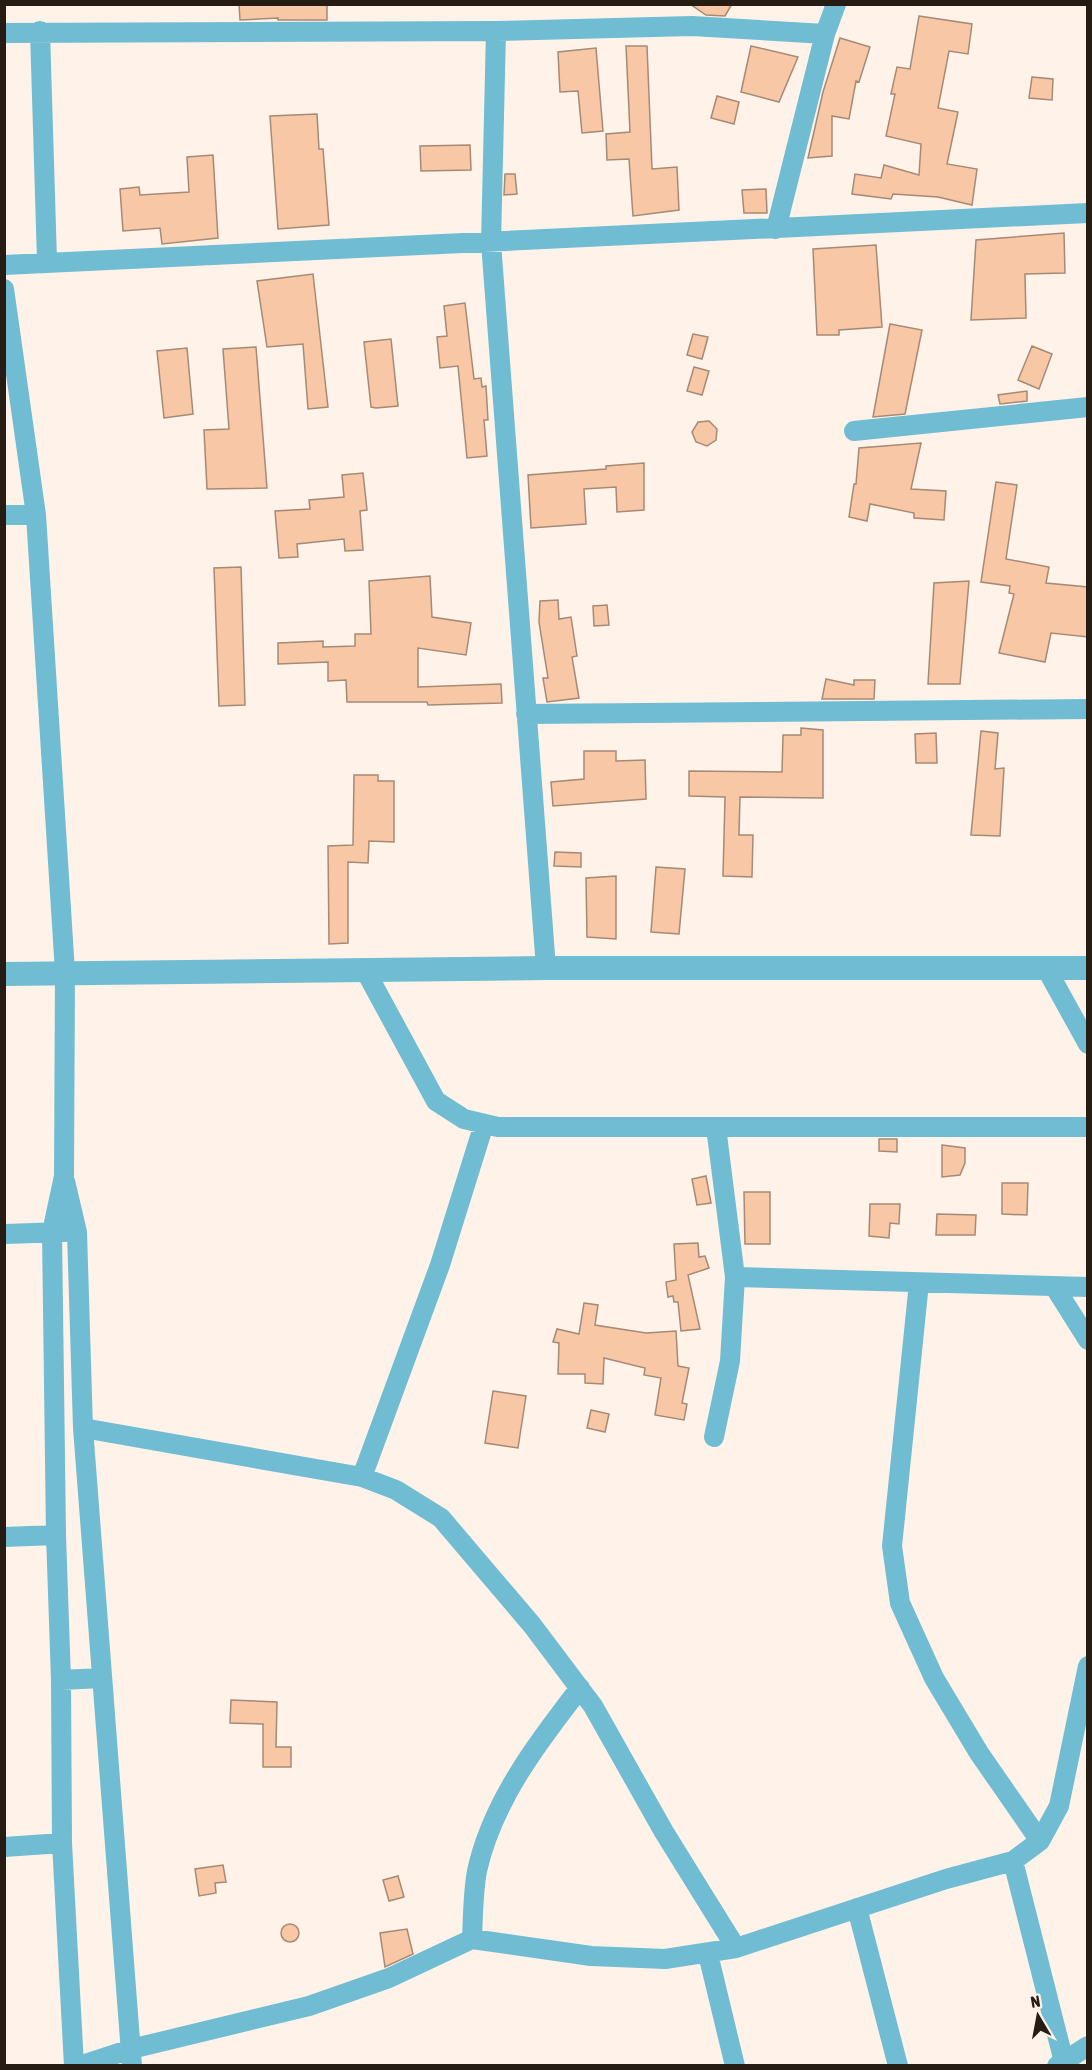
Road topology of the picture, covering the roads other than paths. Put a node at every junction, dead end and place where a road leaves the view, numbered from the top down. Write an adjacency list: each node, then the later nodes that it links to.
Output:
1 (836, 4): 5 (street)
2 (40, 31): 3 (street); 4 (street); 9 (street)
3 (496, 31): 5 (street); 8 (street)
4 (4, 33)
5 (825, 34): 7 (street)
6 (1088, 213): 7 (street)
7 (776, 229): 8 (street)
8 (490, 243): 9 (street); 17 (street)
9 (47, 261): 10 (street)
10 (4, 265)
11 (4, 289): 15 (street)
12 (1088, 407): 13 (street)
13 (854, 431)
14 (4, 515): 15 (street)
15 (36, 515): 22 (street)
16 (1088, 709): 17 (street)
17 (526, 714): 18 (street)
18 (546, 968): 19 (street); 21 (street)
19 (1046, 968): 20 (street); 24 (street)
20 (1088, 968)
21 (365, 970): 22 (street); 25 (street)
22 (65, 972): 23 (street); 28 (street)
23 (4, 974)
24 (1088, 1044)
25 (484, 1124): 26 (street); 39 (street)
26 (716, 1126): 27 (street); 32 (street)
27 (1088, 1126)
28 (64, 1176): 29 (street); 30 (street)
29 (77, 1232): 30 (street); 37 (street)
30 (52, 1233): 31 (street); 40 (street)
31 (4, 1234)
32 (735, 1277): 33 (street); 38 (street)
33 (920, 1283): 34 (street); 46 (street)
34 (1054, 1286): 35 (street); 36 (street)
35 (1088, 1287)
36 (1088, 1340)
37 (83, 1428): 39 (street); 43 (street)
38 (714, 1437)
39 (362, 1477): 45 (street)
40 (56, 1535): 41 (street); 44 (street)
41 (4, 1538)
42 (1088, 1666): 46 (street)
43 (102, 1678): 44 (street); 55 (street)
44 (61, 1680): 47 (street)
45 (580, 1688): 51 (street); 52 (street)
46 (1040, 1841): 49 (street)
47 (62, 1843): 48 (street); 57 (street)
48 (4, 1847)
49 (1013, 1861): 50 (street); 56 (street)
50 (858, 1908): 52 (street); 60 (street)
51 (472, 1939): 53 (street); 55 (street)
52 (736, 1948): 53 (street)
53 (708, 1954): 59 (street)
54 (1088, 2046): 56 (street)
55 (131, 2057): 58 (street)
56 (1061, 2064)
57 (74, 2066)
58 (79, 2066)
59 (735, 2066)
60 (898, 2066)

